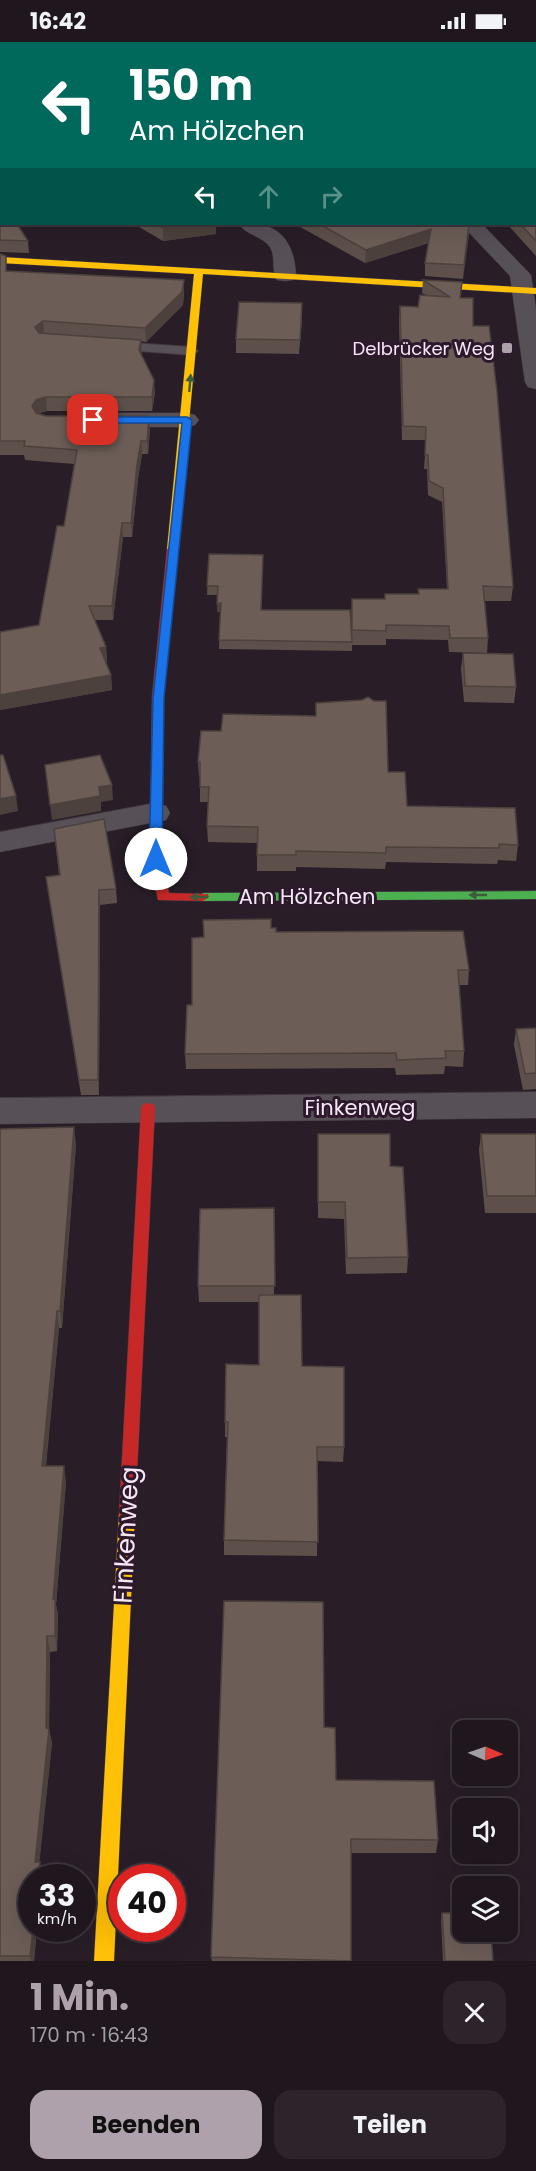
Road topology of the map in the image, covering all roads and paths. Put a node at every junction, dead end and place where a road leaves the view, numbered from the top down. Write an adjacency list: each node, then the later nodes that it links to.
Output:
1 (251, 225): 5 (street)
2 (472, 225): 6 (street)
3 (0, 260): 4 (street)
4 (199, 270): 5 (street); 8 (street, Am Hölzchen)
5 (285, 275): 6 (street)
6 (529, 290): 9 (street)
7 (101, 345): 8 (lane)
8 (192, 351): 11 (street, Am Hölzchen, one-way to 8)
9 (536, 382)
10 (82, 420): 11 (street)
11 (187, 420): 12 (street, Am Hölzchen)
12 (155, 813): 13 (street); 14 (street, Am Hölzchen, one-way to 12)
13 (0, 842)
14 (536, 895)
15 (536, 1105): 16 (street, Finkenweg)
16 (148, 1108): 17 (street, Finkenweg); 18 (street, Finkenweg)
17 (0, 1111)
18 (104, 1961)

